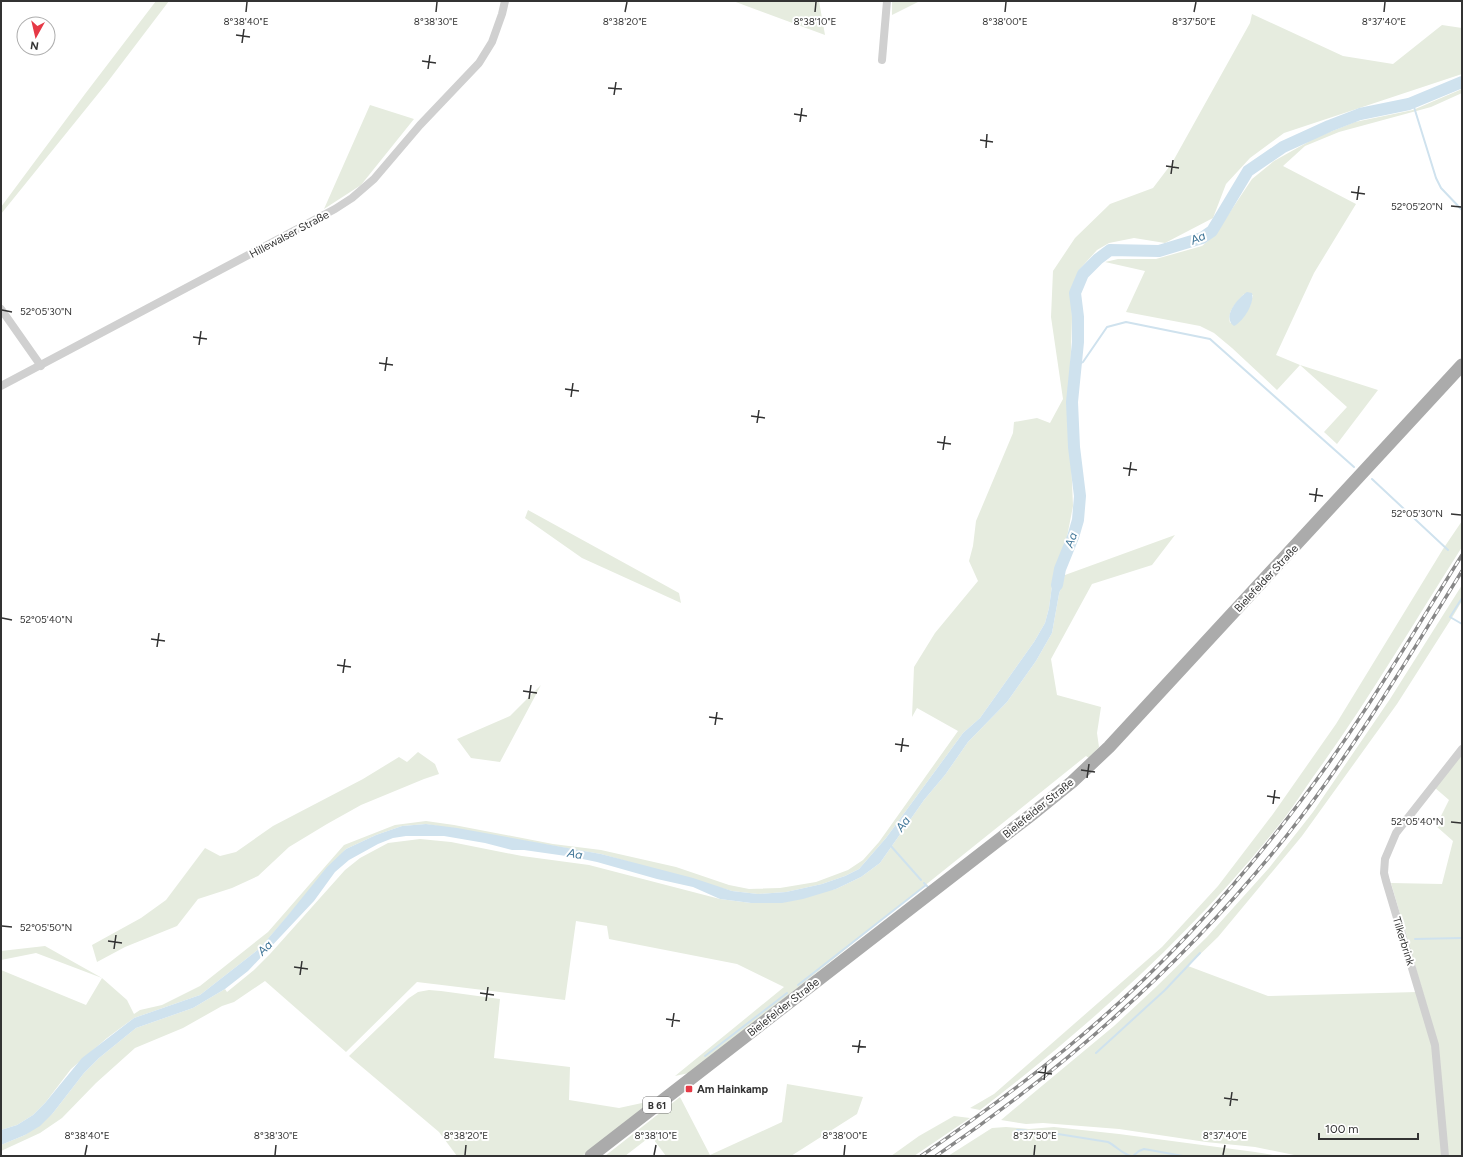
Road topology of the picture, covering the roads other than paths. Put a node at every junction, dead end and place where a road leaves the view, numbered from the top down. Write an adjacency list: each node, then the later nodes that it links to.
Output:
1 (505, 1): 6 (street, Hillewalser Straße)
2 (887, 1): 3 (street)
3 (882, 60)
4 (1, 309): 6 (street)
5 (1462, 365): 9 (main road, Bielefelder Straße / B 61)
6 (40, 366): 7 (street, Hillewalser Straße)
7 (1, 386)
8 (1462, 749): 10 (street, Tilkerbrink)
9 (591, 1156)
10 (1445, 1156)

